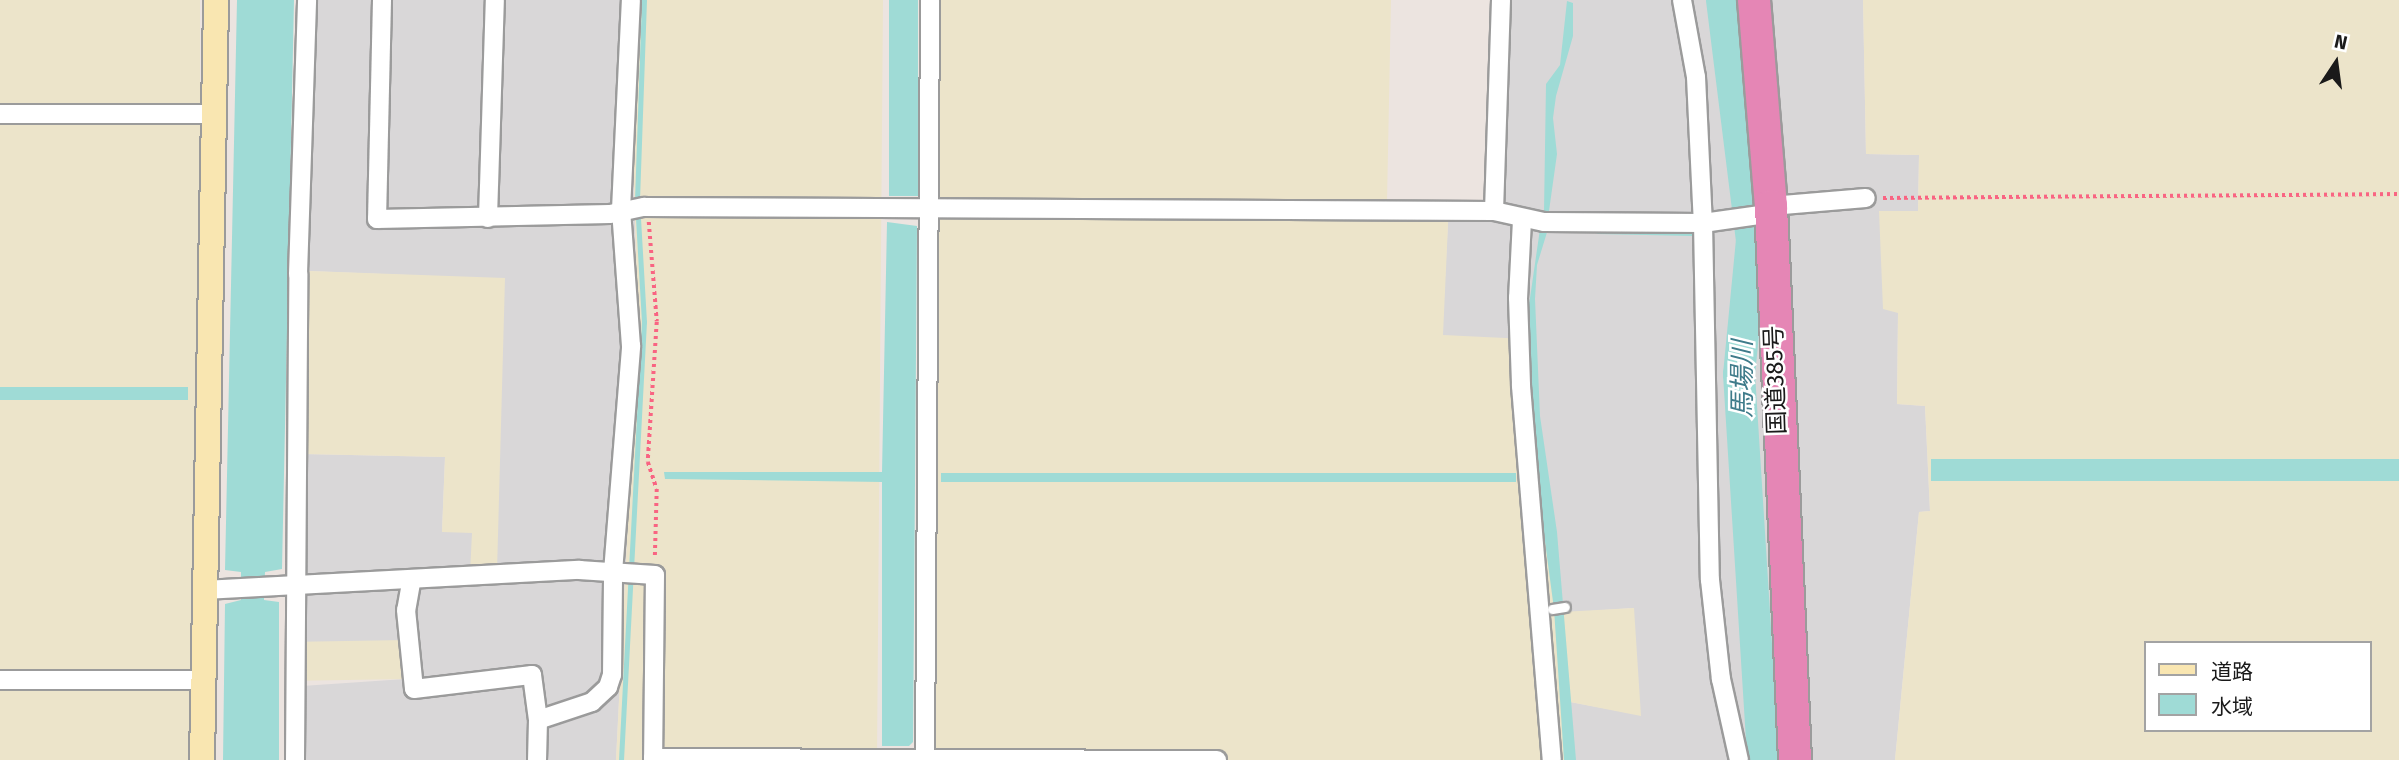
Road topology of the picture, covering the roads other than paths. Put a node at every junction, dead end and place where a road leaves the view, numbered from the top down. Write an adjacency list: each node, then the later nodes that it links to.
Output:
1 (216, 0): 11 (street)
2 (307, 0): 22 (street)
3 (382, 0): 17 (street)
4 (495, 0): 17 (street)
5 (631, 0): 13 (street)
6 (930, 0): 14 (street)
7 (1501, 0): 15 (street)
8 (1682, 0): 19 (street)
9 (1754, 0): 16 (highway, 国道385号)
10 (0, 114): 11 (street)
11 (214, 114): 23 (street)
12 (1866, 198): 16 (street)
13 (636, 208): 14 (street); 17 (street); 20 (street)
14 (929, 209): 15 (street); 30 (street)
15 (1494, 211): 18 (street)
16 (1766, 211): 19 (street); 37 (highway, 国道385号)
17 (488, 218)
18 (1522, 220): 19 (street); 35 (street)
19 (1703, 223): 36 (street)
20 (623, 572): 21 (street); 28 (street); 29 (street)
21 (411, 583): 22 (street); 28 (street)
22 (296, 586): 23 (street); 32 (street)
23 (205, 590): 27 (street)
24 (1565, 607): 25 (lane)
25 (1552, 609)
26 (0, 680): 27 (street)
27 (203, 680): 31 (street)
28 (538, 720): 33 (street)
29 (653, 759): 30 (street)
30 (925, 759): 34 (street)
31 (202, 760)
32 (295, 760)
33 (537, 760)
34 (1217, 760)
35 (1552, 760)
36 (1739, 760)
37 (1795, 760)

